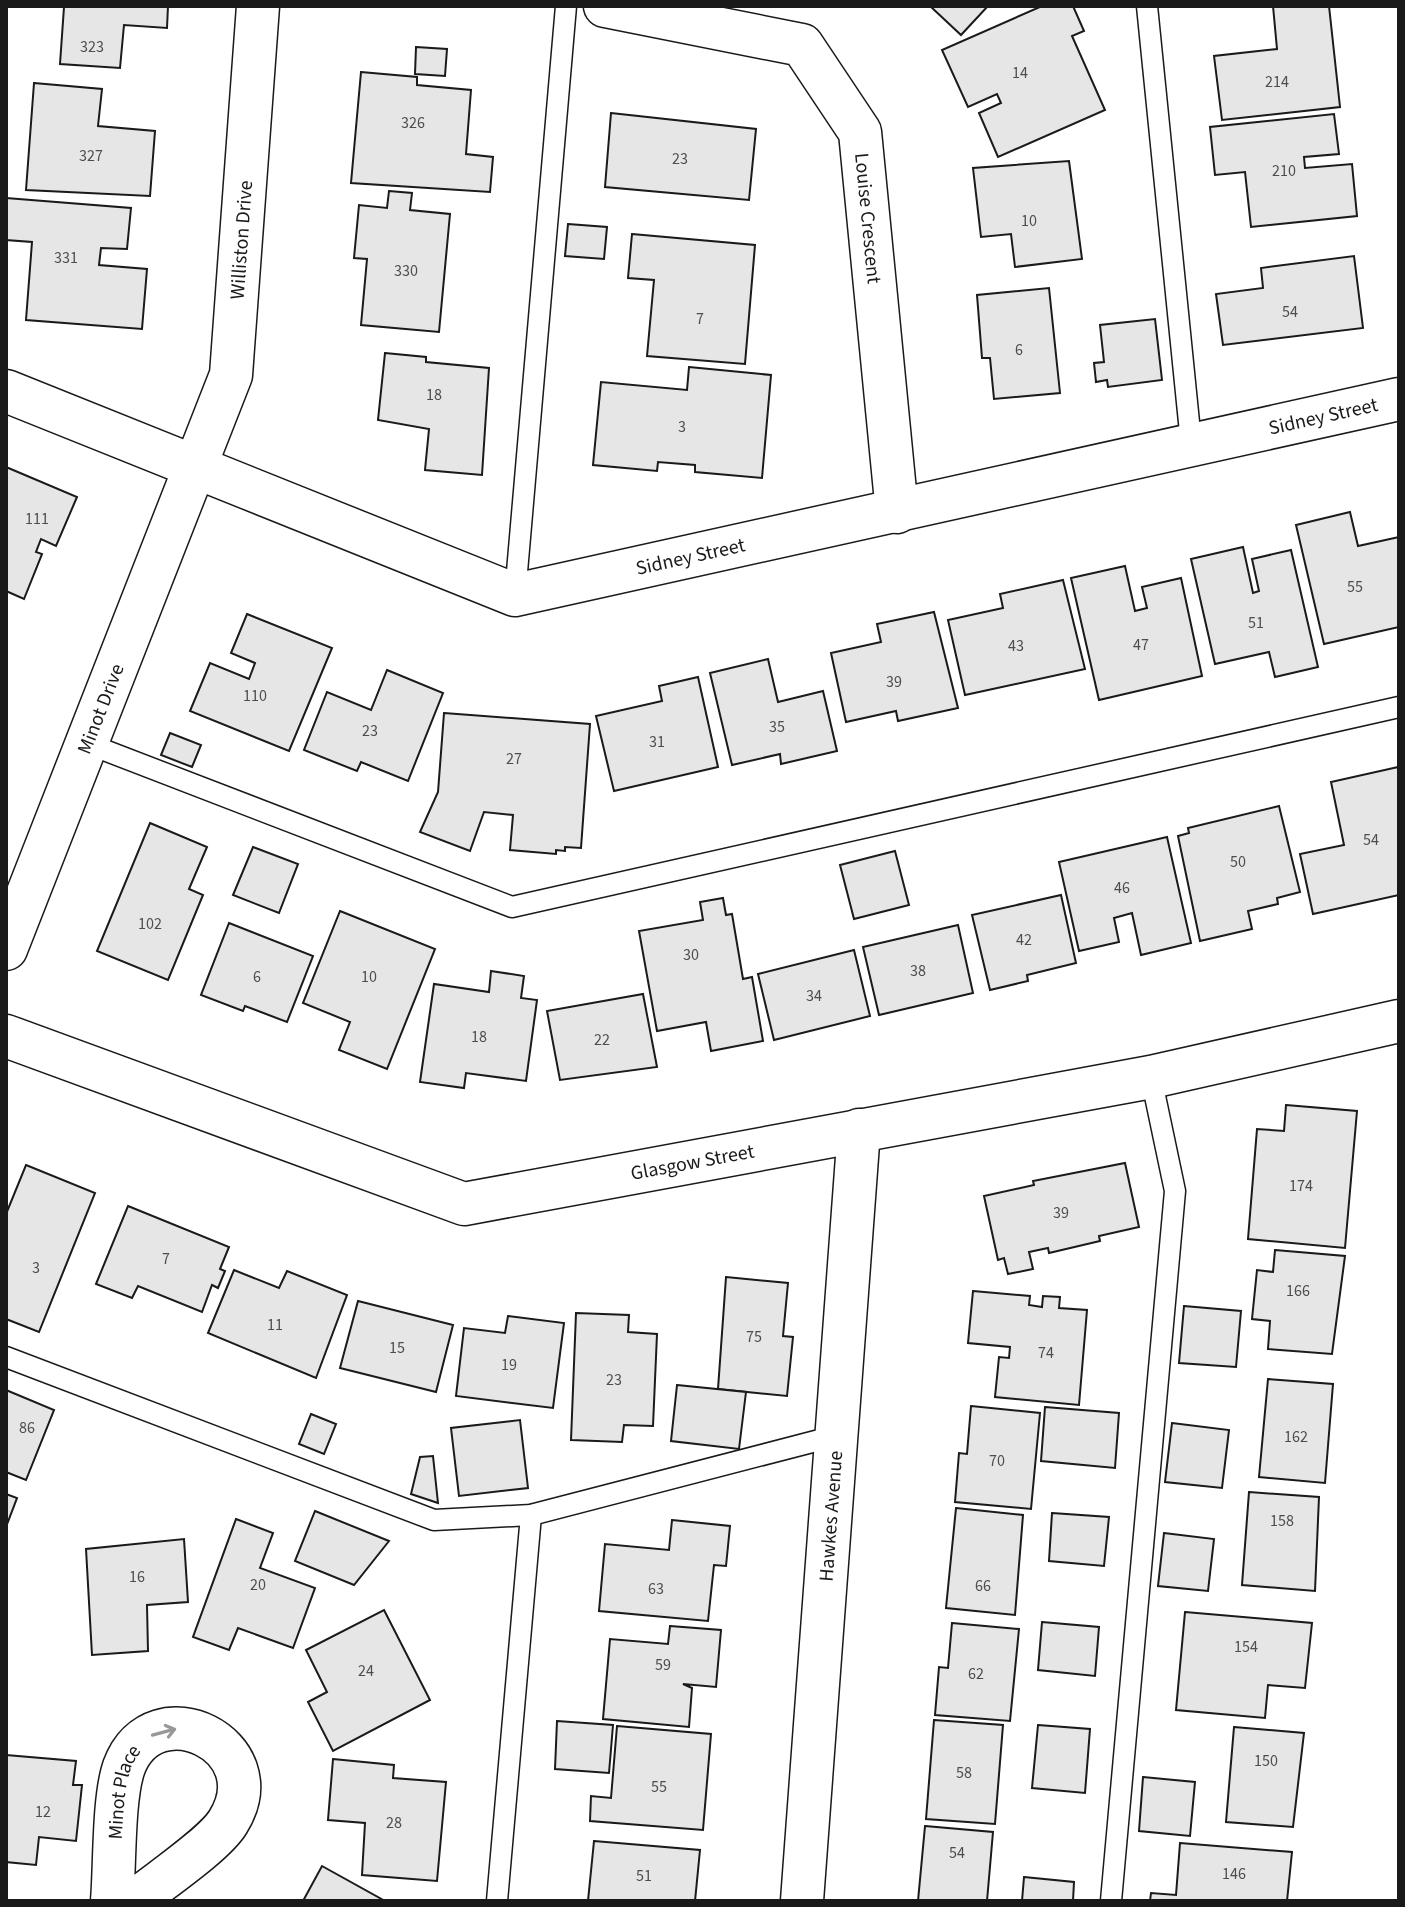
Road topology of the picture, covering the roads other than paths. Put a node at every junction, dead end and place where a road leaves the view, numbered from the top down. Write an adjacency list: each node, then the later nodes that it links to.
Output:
1 (258, 6): 8 (street, Williston Drive)
2 (566, 6): 10 (lane)
3 (605, 6): 9 (street, Louise Crescent)
4 (1147, 6): 7 (lane)
5 (6, 391): 8 (street)
6 (1399, 399): 7 (street, Sidney Street)
7 (1191, 442): 9 (street, Sidney Street)
8 (196, 469): 10 (street); 12 (street, Minot Drive)
9 (897, 512): 10 (street, Sidney Street)
10 (515, 595)
11 (1399, 707): 12 (lane)
12 (86, 743): 13 (street, Minot Drive)
13 (6, 949)
14 (1399, 1021): 16 (street, Glasgow Street)
15 (6, 1036): 17 (street, Glasgow Street)
16 (1151, 1077): 17 (street, Glasgow Street); 25 (lane)
17 (859, 1130): 19 (street, Hawkes Avenue)
18 (6, 1357): 20 (lane)
19 (839, 1435): 20 (lane); 24 (street, Hawkes Avenue)
20 (531, 1515): 23 (lane)
21 (112, 1901): 22 (street, Minot Place, one-way to 22)
22 (135, 1901)
23 (497, 1901)
24 (802, 1901)
25 (1111, 1901)

